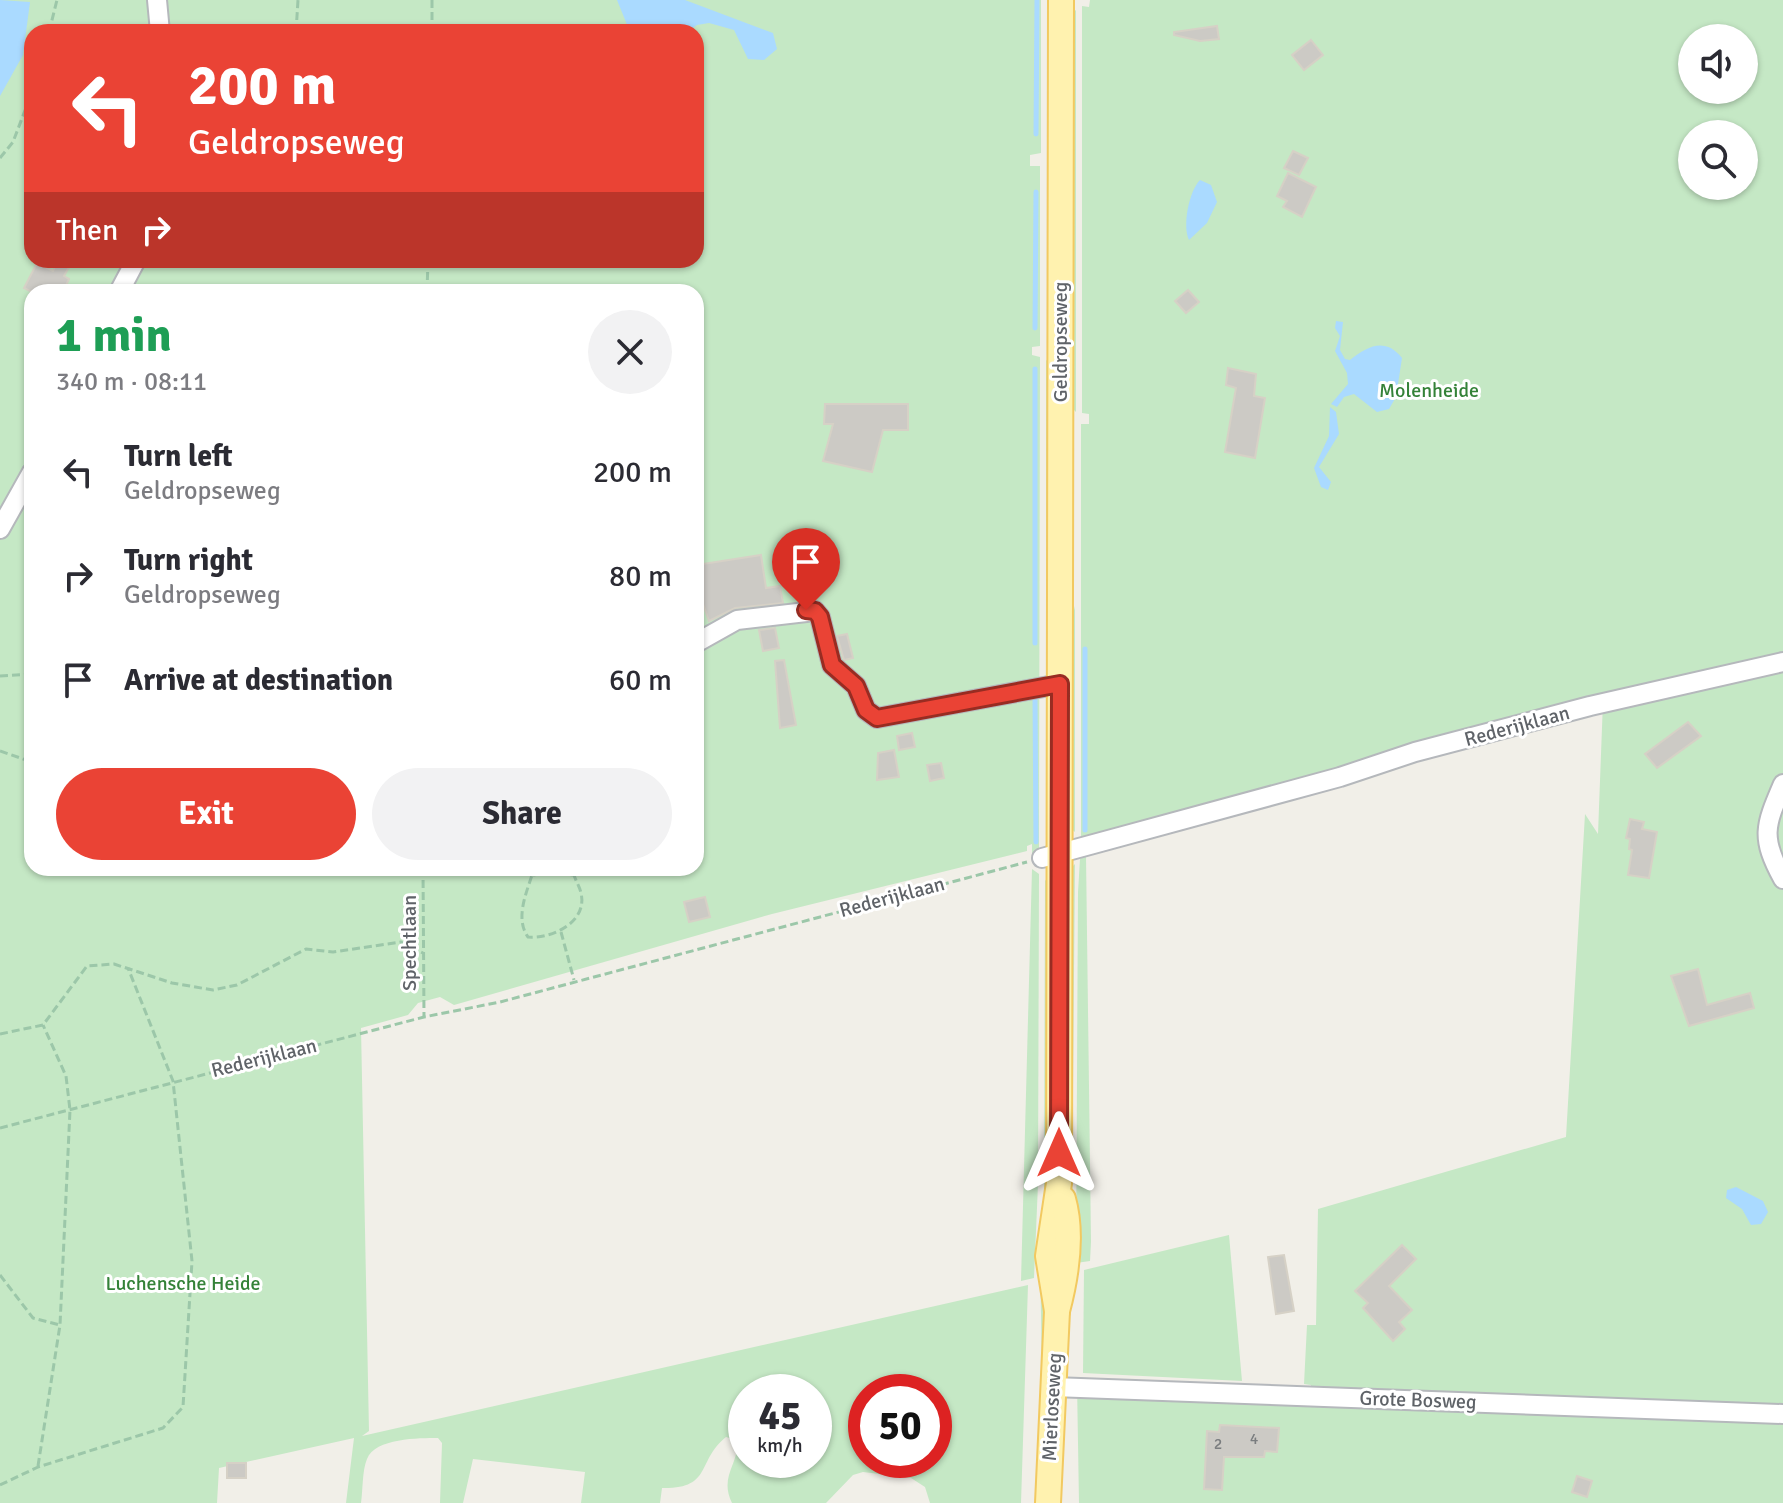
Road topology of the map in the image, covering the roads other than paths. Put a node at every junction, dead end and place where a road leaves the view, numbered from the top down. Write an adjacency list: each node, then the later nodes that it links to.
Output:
1 (157, 0): 3 (street)
2 (1061, 0): 8 (main road, Geldropseweg)
3 (159, 24)
4 (24, 486): 5 (street)
5 (0, 529)
6 (704, 639): 8 (street)
7 (1783, 662): 10 (street, Rederijklaan)
8 (1060, 684): 10 (main road, Geldropseweg)
9 (1783, 784): 11 (street)
10 (1051, 855): 12 (main road, Geldropseweg)
11 (1783, 879)
12 (1057, 1273): 13 (main road, Mierloseweg)
13 (1053, 1387): 14 (street, Grote Bosweg); 15 (main road, Mierloseweg)
14 (1783, 1414)
15 (1048, 1503)

